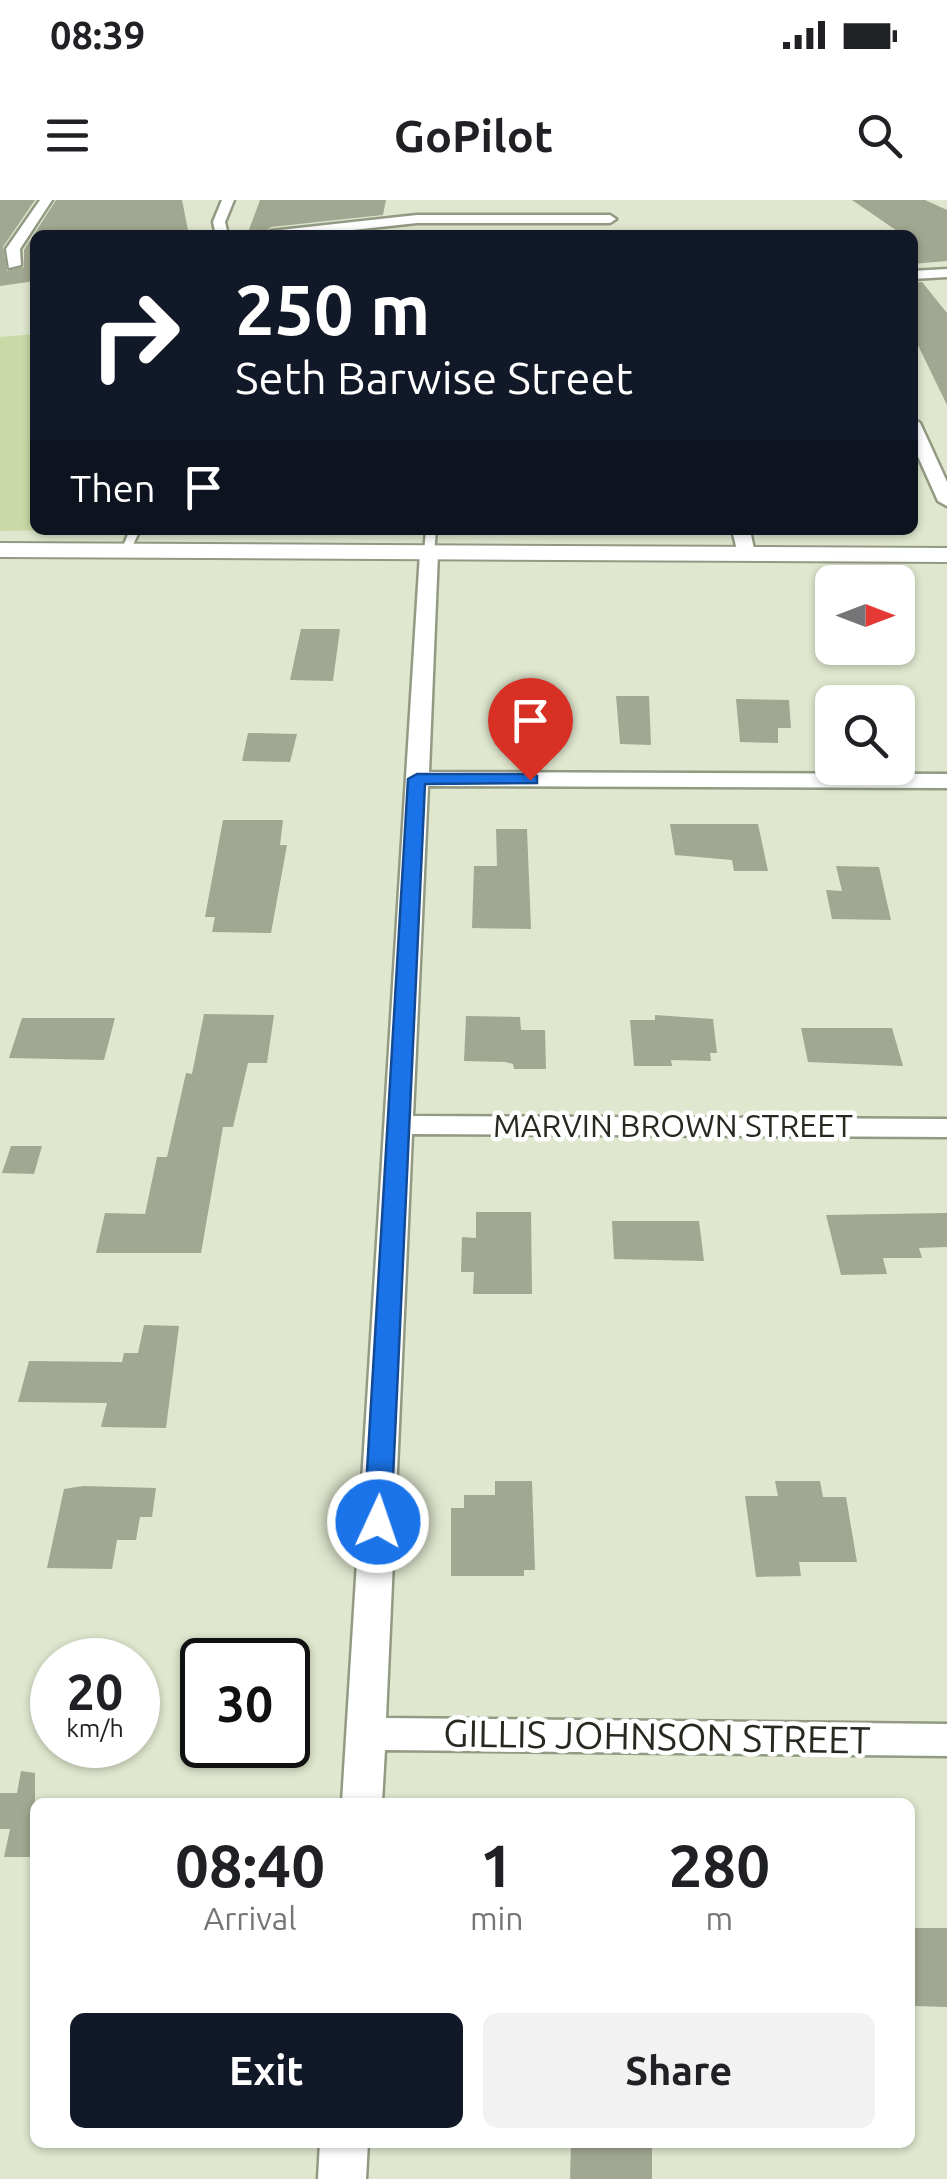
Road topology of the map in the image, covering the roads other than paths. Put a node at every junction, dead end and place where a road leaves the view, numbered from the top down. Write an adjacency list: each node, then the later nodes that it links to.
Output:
1 (46, 200): 10 (street)
2 (228, 200): 7 (street)
3 (420, 200): 6 (street)
4 (607, 200): 5 (street)
5 (610, 218): 6 (street); 9 (street)
6 (417, 219): 8 (street)
7 (221, 230)
8 (317, 230)
9 (612, 230)
10 (7, 266)
11 (947, 273): 12 (street)
12 (918, 275)
13 (918, 445): 14 (street)
14 (947, 501)
15 (742, 535): 19 (street)
16 (130, 540): 17 (street); 18 (street)
17 (430, 542): 19 (street); 21 (street)
18 (0, 550)
19 (746, 554): 20 (street)
20 (947, 555)
21 (417, 779): 22 (street); 23 (street)
22 (947, 781)
23 (398, 1125): 24 (street, MARVIN BROWN STREET); 25 (street)
24 (947, 1128)
25 (366, 1734): 26 (street, GILLIS JOHNSON STREET); 27 (street)
26 (947, 1740)
27 (362, 1798)
28 (344, 2148): 29 (street)
29 (342, 2179)

